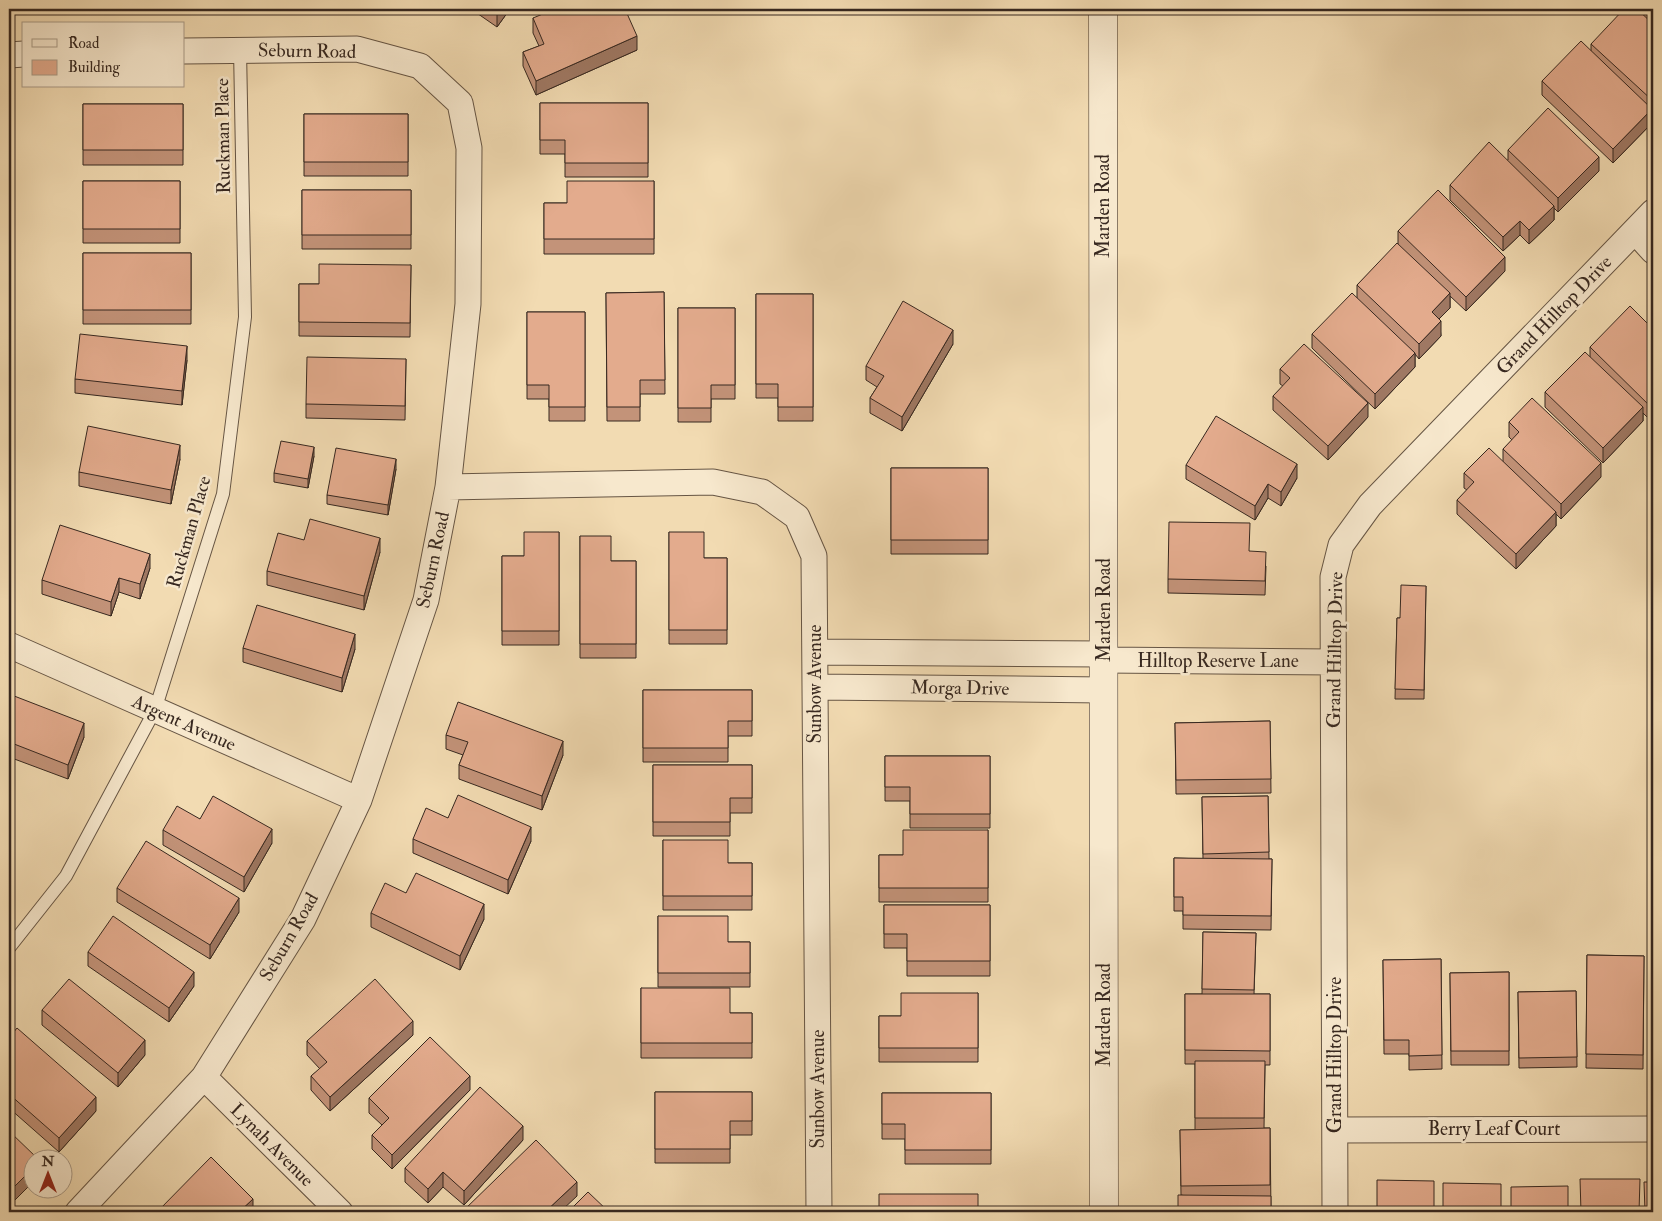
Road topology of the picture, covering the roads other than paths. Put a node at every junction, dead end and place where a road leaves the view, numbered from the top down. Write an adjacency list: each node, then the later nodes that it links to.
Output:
1 (1103, 9): 12 (street, Marden Road)
2 (240, 49): 3 (street, Seburn Road); 9 (street, Seburn Road); 16 (lane, Ruckman Place)
3 (185, 51)
4 (22, 54): 5 (street)
5 (9, 55)
6 (1653, 212): 7 (street, Grand Hilltop Drive)
7 (1634, 231): 8 (street); 13 (street, Grand Hilltop Drive)
8 (1653, 251)
9 (448, 487): 11 (street, Sunbow Avenue); 17 (street, Seburn Road)
10 (9, 645): 16 (street, Argent Avenue)
11 (816, 652): 12 (street, Morga Drive); 14 (street, Sunbow Avenue)
12 (1104, 657): 13 (street, Hilltop Reserve Lane); 15 (street, Marden Road)
13 (1333, 662): 21 (street, Grand Hilltop Drive)
14 (815, 687): 15 (street, Morga Drive); 24 (street, Sunbow Avenue)
15 (1104, 690): 25 (street, Marden Road)
16 (154, 710): 17 (street, Argent Avenue); 18 (lane, Ruckman Place)
17 (359, 800): 19 (street, Seburn Road)
18 (9, 948)
19 (204, 1077): 22 (street, Seburn Road); 23 (street, Lynah Avenue)
20 (1653, 1129): 21 (street, Berry Leaf Court)
21 (1335, 1130): 26 (street, Grand Hilltop Drive)
22 (78, 1212)
23 (340, 1212)
24 (818, 1212)
25 (1104, 1212)
26 (1335, 1212)

